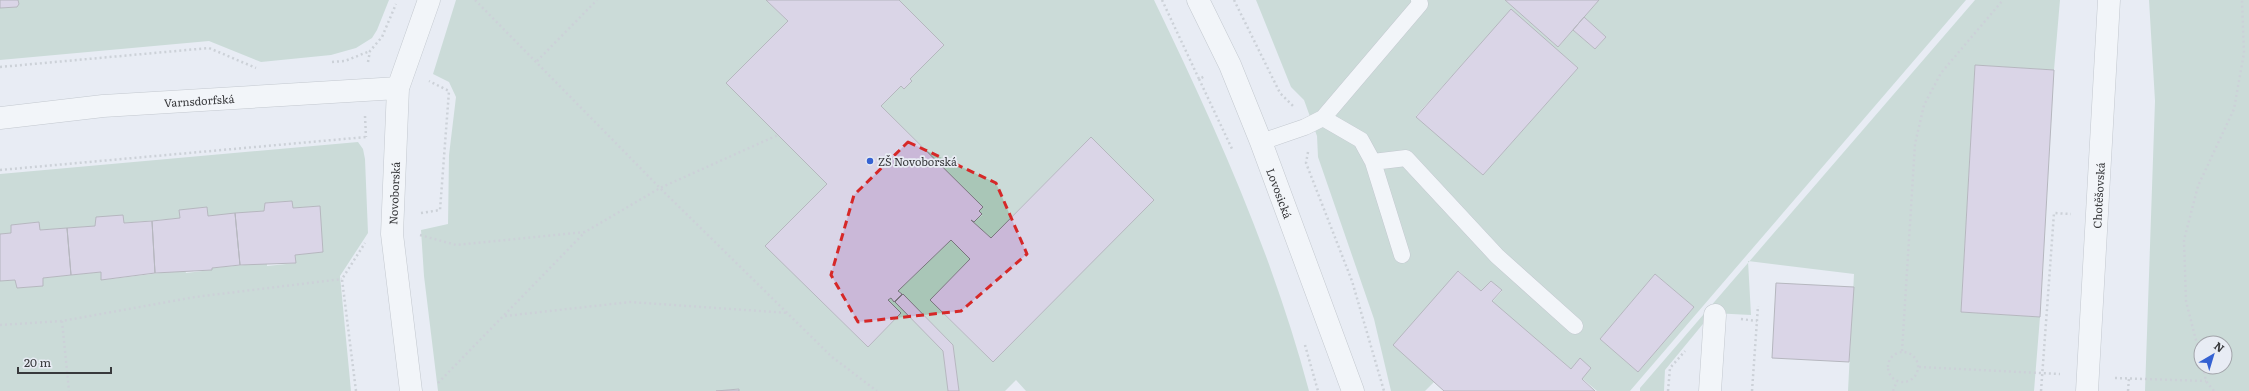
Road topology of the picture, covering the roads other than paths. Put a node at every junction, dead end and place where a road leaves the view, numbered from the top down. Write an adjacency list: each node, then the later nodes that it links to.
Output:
1 (429, 0): 5 (street, Novoborská)
2 (1198, 0): 8 (street, Lovosická)
3 (1419, 0): 7 (lane)
4 (2109, 0): 16 (street, Chotěšovská)
5 (398, 88): 6 (street, Varnsdorfská); 13 (street, Novoborská)
6 (0, 118)
7 (1323, 118): 8 (lane); 9 (lane)
8 (1261, 142): 14 (street, Lovosická)
9 (1373, 162): 10 (lane); 12 (lane)
10 (1402, 255)
11 (1715, 315): 15 (street)
12 (1575, 326)
13 (411, 391)
14 (1353, 391)
15 (1710, 391)
16 (2087, 391)

